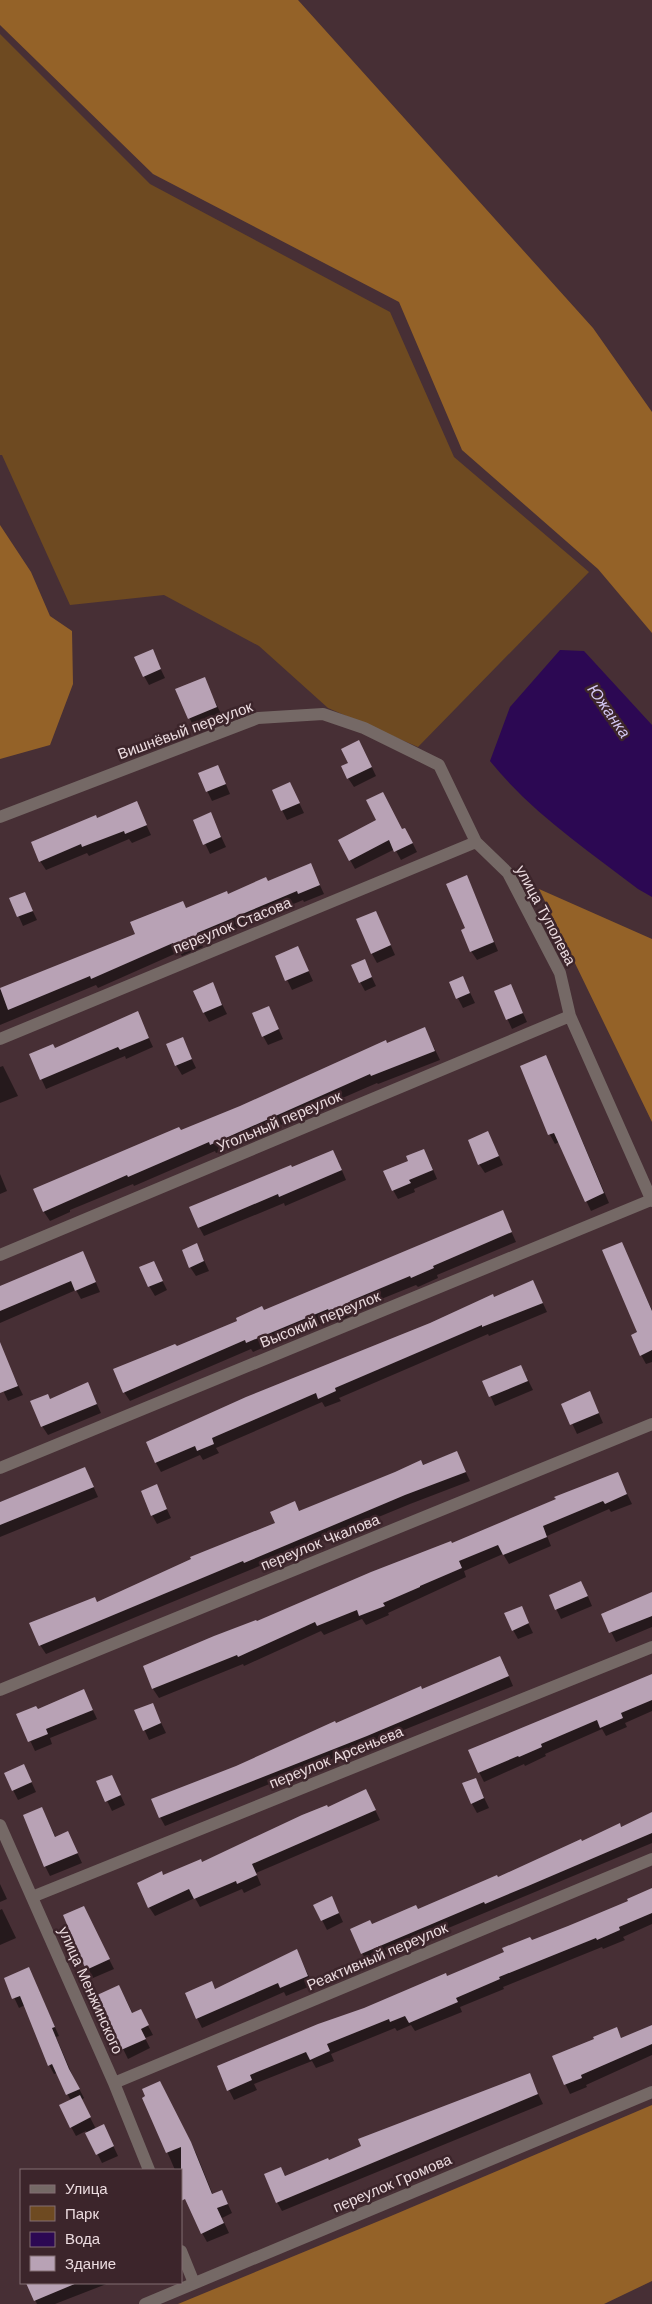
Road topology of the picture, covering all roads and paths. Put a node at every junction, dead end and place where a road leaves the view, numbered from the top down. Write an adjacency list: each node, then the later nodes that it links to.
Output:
1 (439, 765): 2 (street, Вишнёвый переулок); 3 (street, улица Туполева)
2 (0, 817)
3 (476, 842): 4 (street, улица Туполева); 5 (street, переулок Стасова)
4 (570, 1016): 6 (street, улица Туполева); 7 (street, Угольный переулок)
5 (0, 1038)
6 (652, 1201): 9 (street, Высокий переулок)
7 (0, 1255)
8 (652, 1424): 11 (street, переулок Чкалова)
9 (0, 1468)
10 (652, 1648): 14 (street, переулок Арсеньева)
11 (0, 1690)
12 (0, 1825): 14 (street, улица Менжинского)
13 (652, 1859): 15 (street, Реактивный переулок)
14 (32, 1897): 15 (street, улица Менжинского)
15 (114, 2082): 17 (street, улица Менжинского)
16 (652, 2092): 19 (street, переулок Громова)
17 (149, 2169)
18 (182, 2253): 19 (street)
19 (194, 2283): 20 (street, переулок Громова)
20 (145, 2304)

